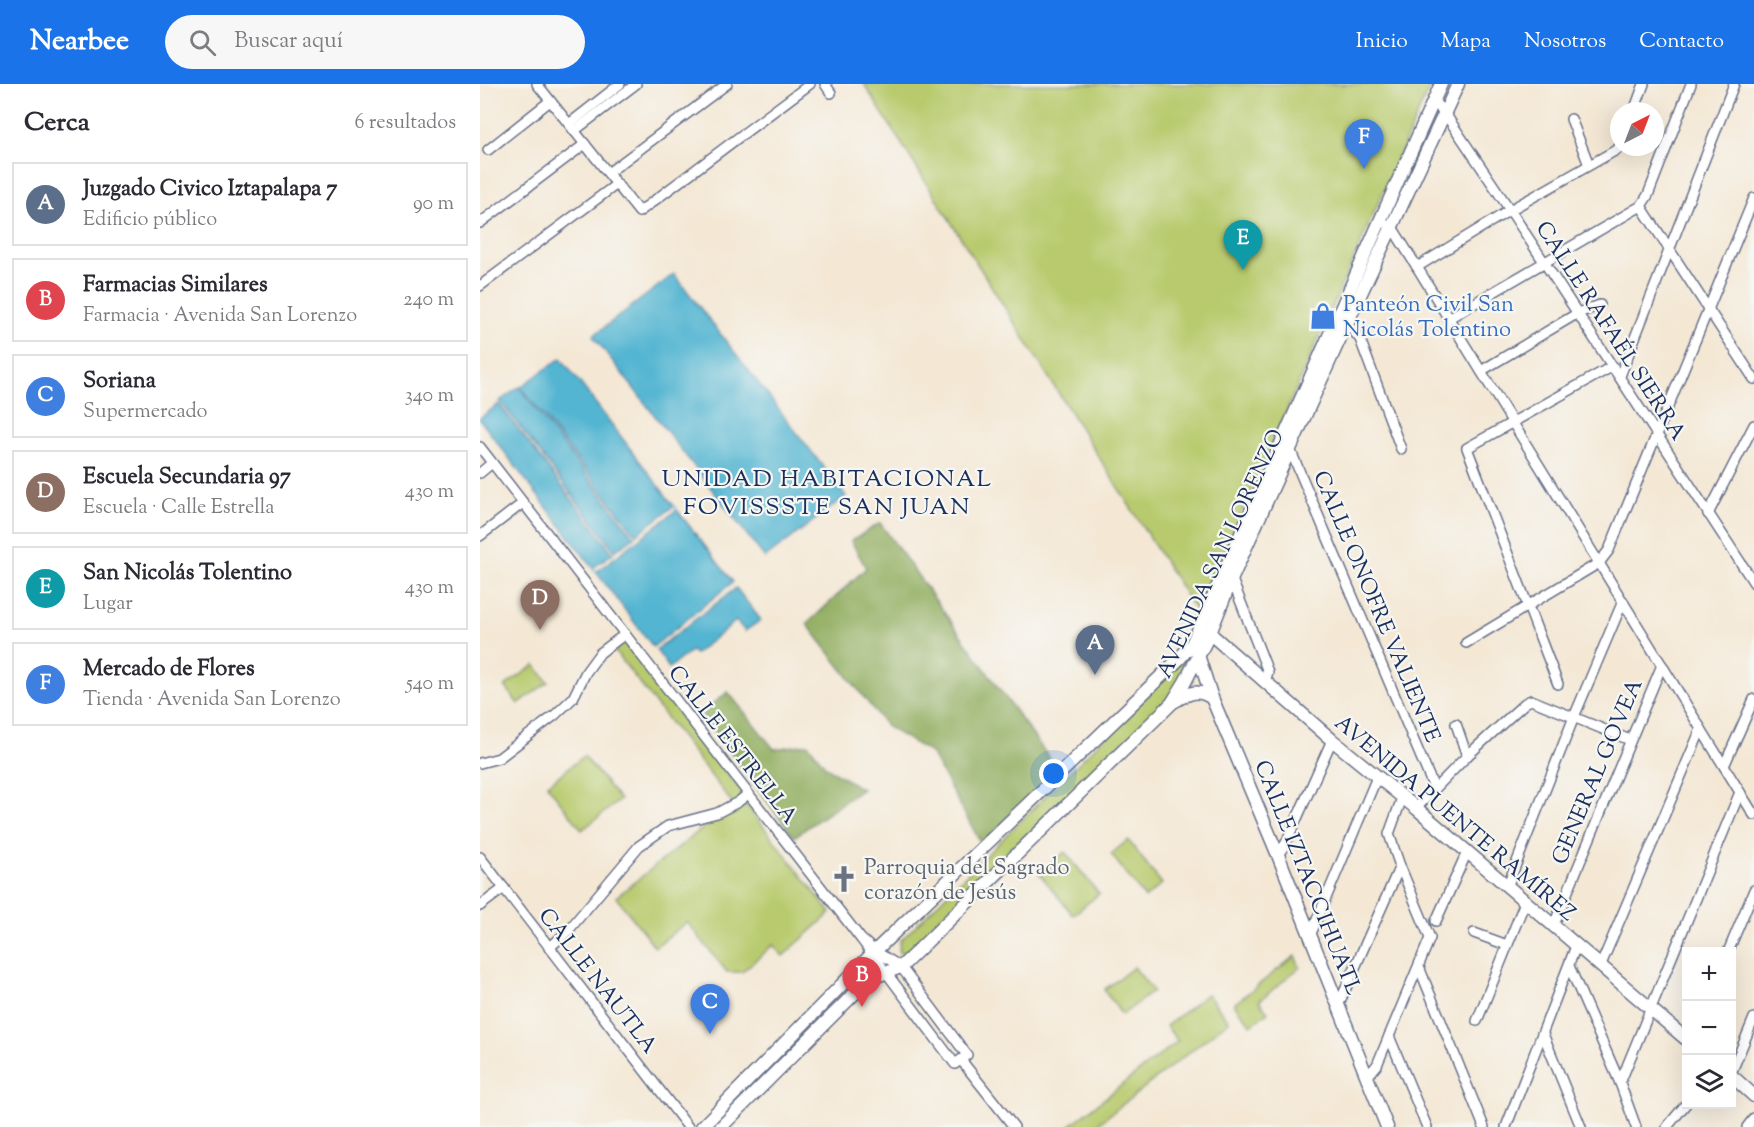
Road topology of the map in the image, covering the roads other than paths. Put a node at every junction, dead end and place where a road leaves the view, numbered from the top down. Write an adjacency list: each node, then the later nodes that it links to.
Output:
1 (537, 84): 13 (street)
2 (620, 84): 18 (street)
3 (636, 84): 18 (street)
4 (727, 84): 23 (street)
5 (810, 84): 24 (street)
6 (825, 84): 12 (street)
7 (1441, 84): 14 (main road, AVENIDA SAN LORENZO)
8 (1458, 84): 16 (main road, AVENIDA SAN LORENZO)
9 (1644, 84): 15 (street)
10 (1692, 84): 26 (street)
11 (1734, 84): 31 (street)
12 (831, 93)
13 (550, 101): 18 (street); 20 (street)
14 (1433, 101): 16 (street, CALLE RAFAÉL SIERRA); 28 (main road, AVENIDA SAN LORENZO)
15 (1637, 102)
16 (1444, 112): 27 (street, CALLE RAFAÉL SIERRA); 30 (main road, AVENIDA SAN LORENZO)
17 (1571, 119): 22 (street)
18 (572, 128): 19 (street)
19 (585, 144): 23 (street); 29 (street)
20 (488, 150)
21 (1610, 153): 22 (street)
22 (1589, 165): 27 (street)
23 (608, 173): 24 (street)
24 (616, 184): 34 (street)
25 (1754, 199): 36 (street)
26 (1641, 206): 31 (street); 32 (street)
27 (1510, 210): 32 (street, CALLE RAFAÉL SIERRA); 33 (street)
28 (1380, 221): 30 (street); 48 (main road, AVENIDA SAN LORENZO)
29 (480, 223)
30 (1392, 227): 33 (street); 39 (main road, AVENIDA SAN LORENZO)
31 (1669, 248): 36 (street); 42 (street)
32 (1544, 262): 37 (street, CALLE RAFAÉL SIERRA); 38 (street)
33 (1417, 267): 38 (street)
34 (480, 286)
35 (1600, 304): 37 (street)
36 (1708, 309): 43 (street); 46 (street)
37 (1578, 313): 40 (street, CALLE RAFAÉL SIERRA); 41 (street)
38 (1449, 318): 41 (street)
39 (1347, 323): 48 (main road, AVENIDA SAN LORENZO); 49 (street)
40 (1612, 366): 42 (street, CALLE RAFAÉL SIERRA); 44 (street)
41 (1481, 371): 44 (street)
42 (1620, 376): 46 (street, CALLE RAFAÉL SIERRA)
43 (1754, 379)
44 (1512, 422): 55 (street); 59 (street)
45 (1754, 425): 53 (street)
46 (1657, 434): 53 (street, CALLE RAFAÉL SIERRA); 55 (street)
47 (480, 447): 50 (street, CALLE ESTRELLA)
48 (1285, 447): 56 (main road, AVENIDA SAN LORENZO); 79 (street, CALLE ONOFRE VALIENTE)
49 (1401, 449)
50 (492, 463): 51 (street); 52 (street, CALLE ESTRELLA)
51 (480, 473)
52 (523, 503): 54 (street); 61 (street, CALLE ESTRELLA)
53 (1708, 514): 57 (street, CALLE RAFAÉL SIERRA)
54 (480, 536)
55 (1599, 563): 58 (street); 59 (street)
56 (1228, 576): 60 (main road, AVENIDA SAN LORENZO); 65 (street)
57 (1754, 583)
58 (1623, 601): 64 (street); 70 (street)
59 (1527, 605): 62 (street); 66 (street)
60 (1205, 629): 63 (main road, AVENIDA SAN LORENZO); 65 (main road, AVENIDA PUENTE RAMÍREZ)
61 (625, 634): 76 (street); 81 (street, CALLE ESTRELLA)
62 (1466, 643)
63 (1195, 649): 67 (main road, CALLE IZTACCIHUATL); 69 (main road, AVENIDA SAN LORENZO); 102 (main road, AVENIDA SAN LORENZO)
64 (1662, 664): 72 (street); 74 (street, GENERAL GOVEA)
65 (1265, 682): 73 (main road, AVENIDA PUENTE RAMÍREZ)
66 (1558, 684)
67 (1212, 698): 69 (main road); 86 (main road, CALLE IZTACCIHUATL)
68 (1754, 699): 77 (street)
69 (1172, 703): 104 (main road, AVENIDA SAN LORENZO)
70 (1574, 717): 74 (street); 75 (street); 89 (street)
71 (1456, 724): 75 (street)
72 (1701, 729): 77 (street); 106 (street)
73 (1332, 740): 78 (main road, AVENIDA PUENTE RAMÍREZ); 86 (street)
74 (1630, 740): 95 (street, GENERAL GOVEA)
75 (1467, 756): 79 (street)
76 (480, 763)
77 (1724, 766): 80 (street)
78 (1377, 777): 82 (main road, AVENIDA PUENTE RAMÍREZ); 97 (street)
79 (1434, 788): 83 (street)
80 (1740, 792): 84 (street); 109 (street)
81 (748, 794): 101 (street); 102 (street, CALLE ESTRELLA)
82 (1402, 798): 83 (main road, AVENIDA PUENTE RAMÍREZ); 88 (street)
83 (1416, 808): 85 (main road, AVENIDA PUENTE RAMÍREZ)
84 (1754, 815)
85 (1467, 852): 89 (main road, AVENIDA PUENTE RAMÍREZ); 94 (street)
86 (1278, 855): 97 (main road, CALLE IZTACCIHUATL)
87 (480, 858): 90 (street, CALLE NAUTLA)
88 (1400, 866): 105 (street); 108 (street)
89 (1507, 887): 92 (main road, AVENIDA PUENTE RAMÍREZ)
90 (504, 888): 93 (street); 101 (street, CALLE NAUTLA)
91 (1754, 890): 100 (street)
92 (1525, 902): 95 (main road, AVENIDA PUENTE RAMÍREZ); 98 (street)
93 (480, 906)
94 (1436, 921)
95 (1553, 927): 99 (main road, AVENIDA PUENTE RAMÍREZ)
96 (1474, 933): 98 (street)
97 (1310, 936): 108 (main road, CALLE IZTACCIHUATL)
98 (1507, 945): 111 (street)
99 (1576, 946): 103 (street); 106 (main road, AVENIDA PUENTE RAMÍREZ)
100 (1730, 947)
101 (549, 948): 123 (street, CALLE NAUTLA)
102 (873, 953): 104 (street, CALLE ESTRELLA); 107 (street, CALLE ESTRELLA); 124 (main road, AVENIDA SAN LORENZO)
103 (1569, 966): 112 (street); 119 (street)
104 (901, 967): 107 (main road, AVENIDA SAN LORENZO); 115 (street, CALLE ESTRELLA)
105 (1419, 967): 113 (street); 129 (street)
106 (1600, 967): 109 (main road, AVENIDA PUENTE RAMÍREZ)
107 (885, 972): 115 (street, CALLE ESTRELLA); 125 (main road, AVENIDA SAN LORENZO)
108 (1338, 1006): 117 (main road, CALLE IZTACCIHUATL)
109 (1650, 1008): 114 (main road, AVENIDA PUENTE RAMÍREZ); 119 (street)
110 (1754, 1018): 116 (street)
111 (1477, 1021)
112 (1543, 1034): 130 (street); 131 (street)
113 (1389, 1036): 117 (street); 128 (street)
114 (1682, 1036)
115 (961, 1059): 126 (street, CALLE ESTRELLA)
116 (1736, 1059)
117 (1367, 1077): 127 (main road, CALLE IZTACCIHUATL)
118 (1736, 1080): 120 (main road)
119 (1620, 1083): 132 (street)
120 (1754, 1096)
121 (1682, 1109): 133 (street)
122 (1754, 1119): 134 (street)
123 (688, 1127)
124 (702, 1127)
125 (721, 1127)
126 (1014, 1127)
127 (1387, 1127)
128 (1427, 1127)
129 (1484, 1127)
130 (1506, 1127)
131 (1581, 1127)
132 (1636, 1127)
133 (1667, 1127)
134 (1747, 1127)

